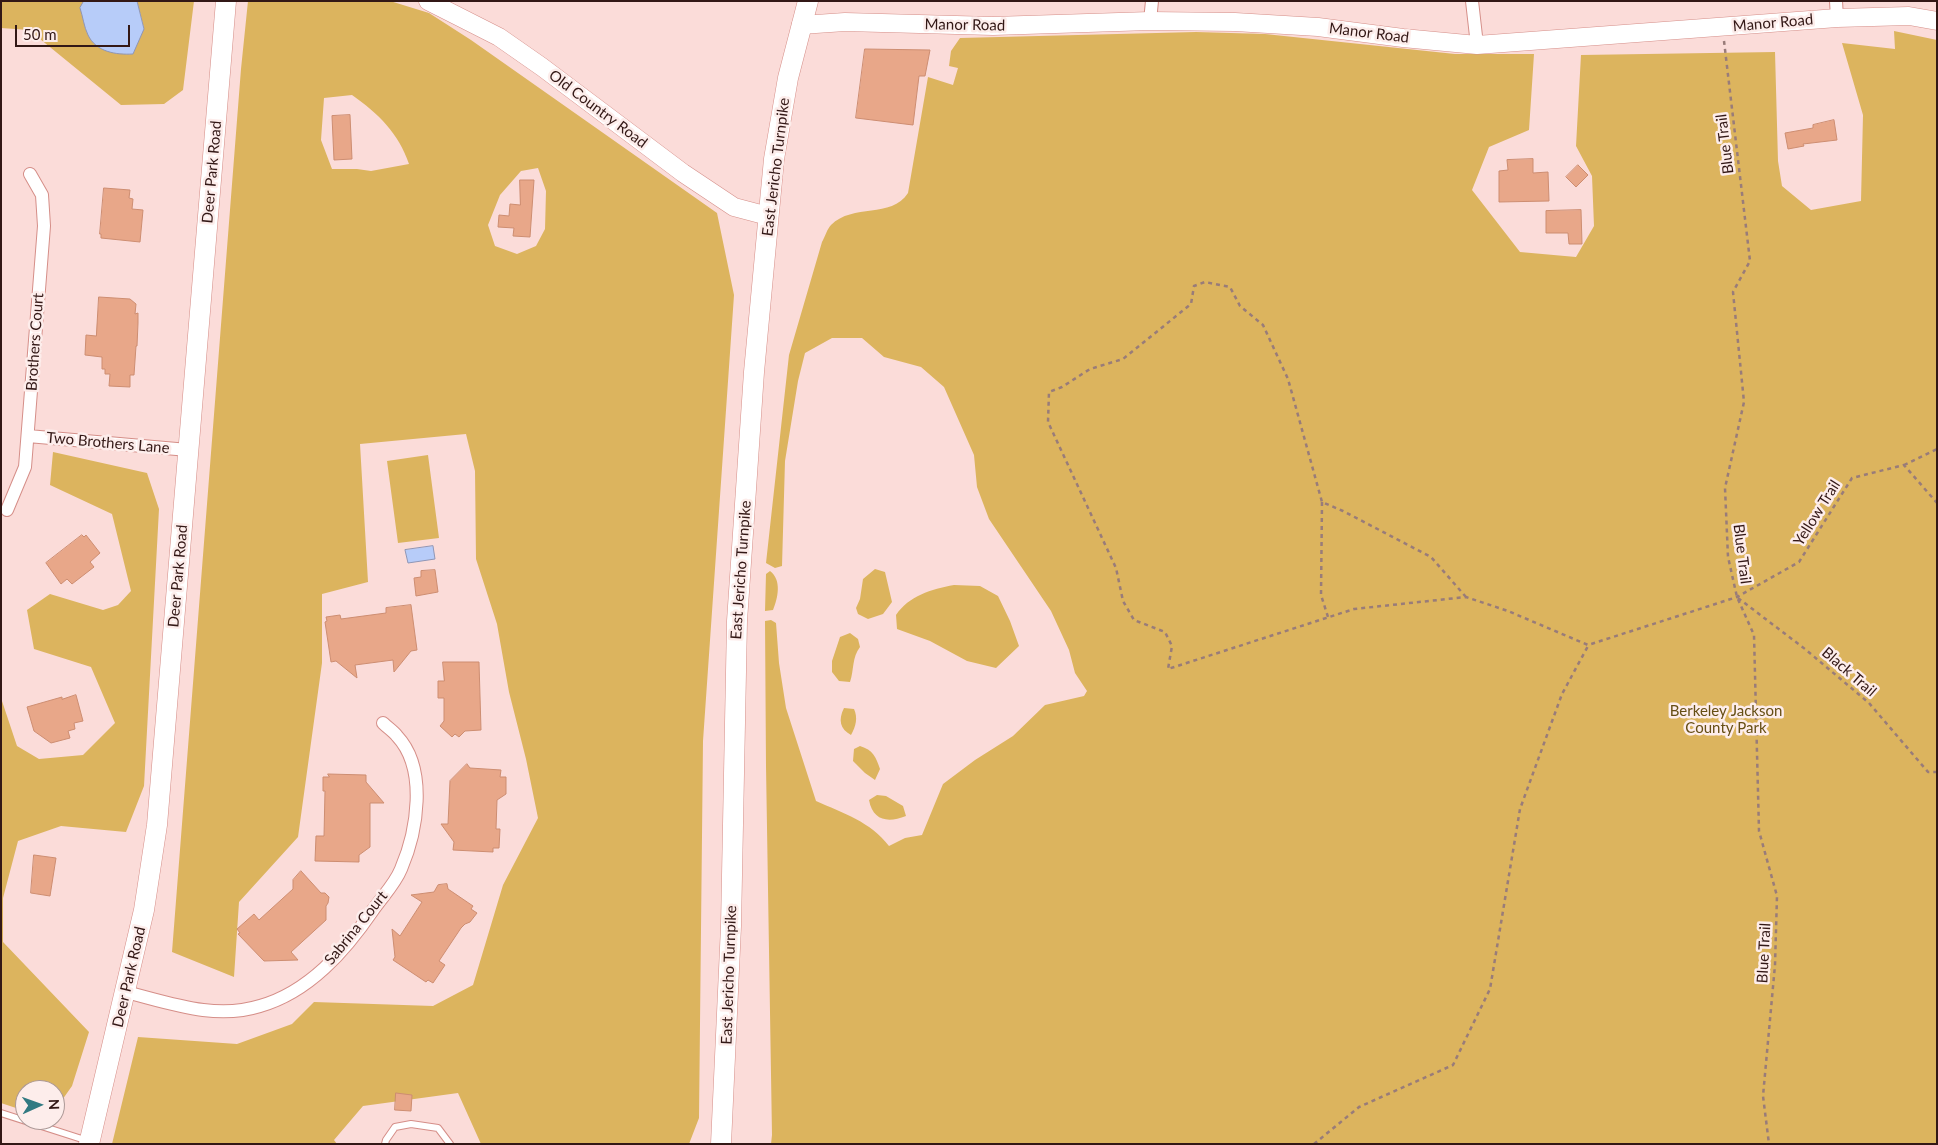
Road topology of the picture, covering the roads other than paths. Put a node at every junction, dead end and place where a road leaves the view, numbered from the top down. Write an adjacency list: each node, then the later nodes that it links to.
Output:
1 (226, 1): 14 (main road, Deer Park Road)
2 (428, 1): 12 (street, Old Country Road)
3 (808, 1): 9 (main road, East Jericho Turnpike)
4 (1152, 1): 7 (street)
5 (1472, 1): 10 (street)
6 (1836, 10): 8 (street, Manor Road); 10 (street, Manor Road)
7 (1150, 21): 9 (street, Manor Road); 10 (street, Manor Road)
8 (1937, 21)
9 (800, 26): 12 (main road, East Jericho Turnpike)
10 (1477, 45)
11 (30, 174): 13 (street, Brothers Court)
12 (768, 216): 22 (main road, East Jericho Turnpike)
13 (28, 436): 14 (street, Two Brothers Lane); 15 (street, Brothers Court)
14 (188, 450): 17 (main road, Deer Park Road)
15 (6, 510)
16 (383, 723): 17 (street, Sabrina Court)
17 (126, 992): 19 (main road, Deer Park Road)
18 (1, 1113): 19 (lane)
19 (89, 1143)
20 (385, 1144): 21 (lane)
21 (450, 1144)
22 (721, 1144)

